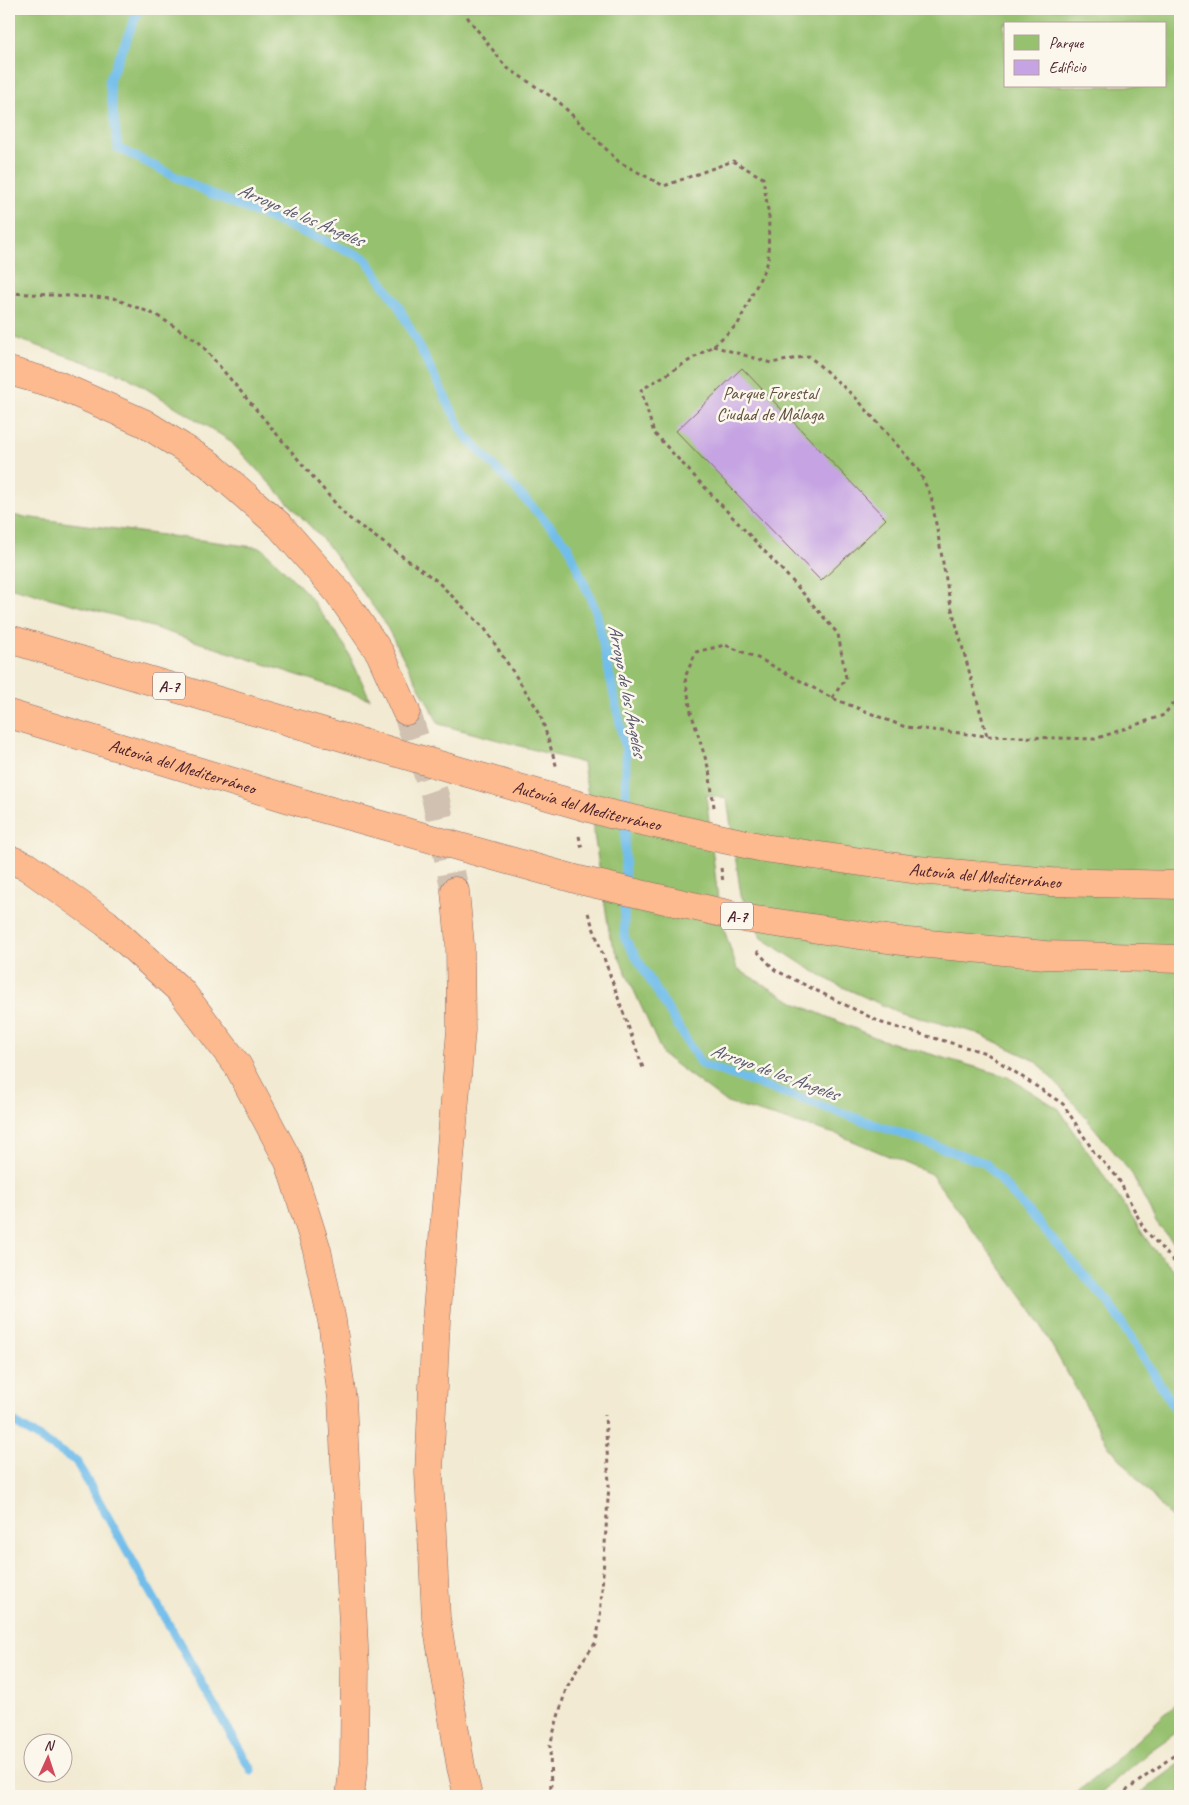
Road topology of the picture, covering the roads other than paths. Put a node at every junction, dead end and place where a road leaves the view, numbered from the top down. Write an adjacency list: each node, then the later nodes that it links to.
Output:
1 (9, 371): 3 (highway)
2 (9, 639): 6 (highway, Autovía del Mediterráneo / A-7, bridge)
3 (406, 711)
4 (9, 714): 8 (highway, Autovía del Mediterráneo / A-7, bridge)
5 (9, 859): 9 (highway)
6 (1180, 885)
7 (455, 891): 10 (highway)
8 (1180, 959)
9 (350, 1796)
10 (468, 1796)

